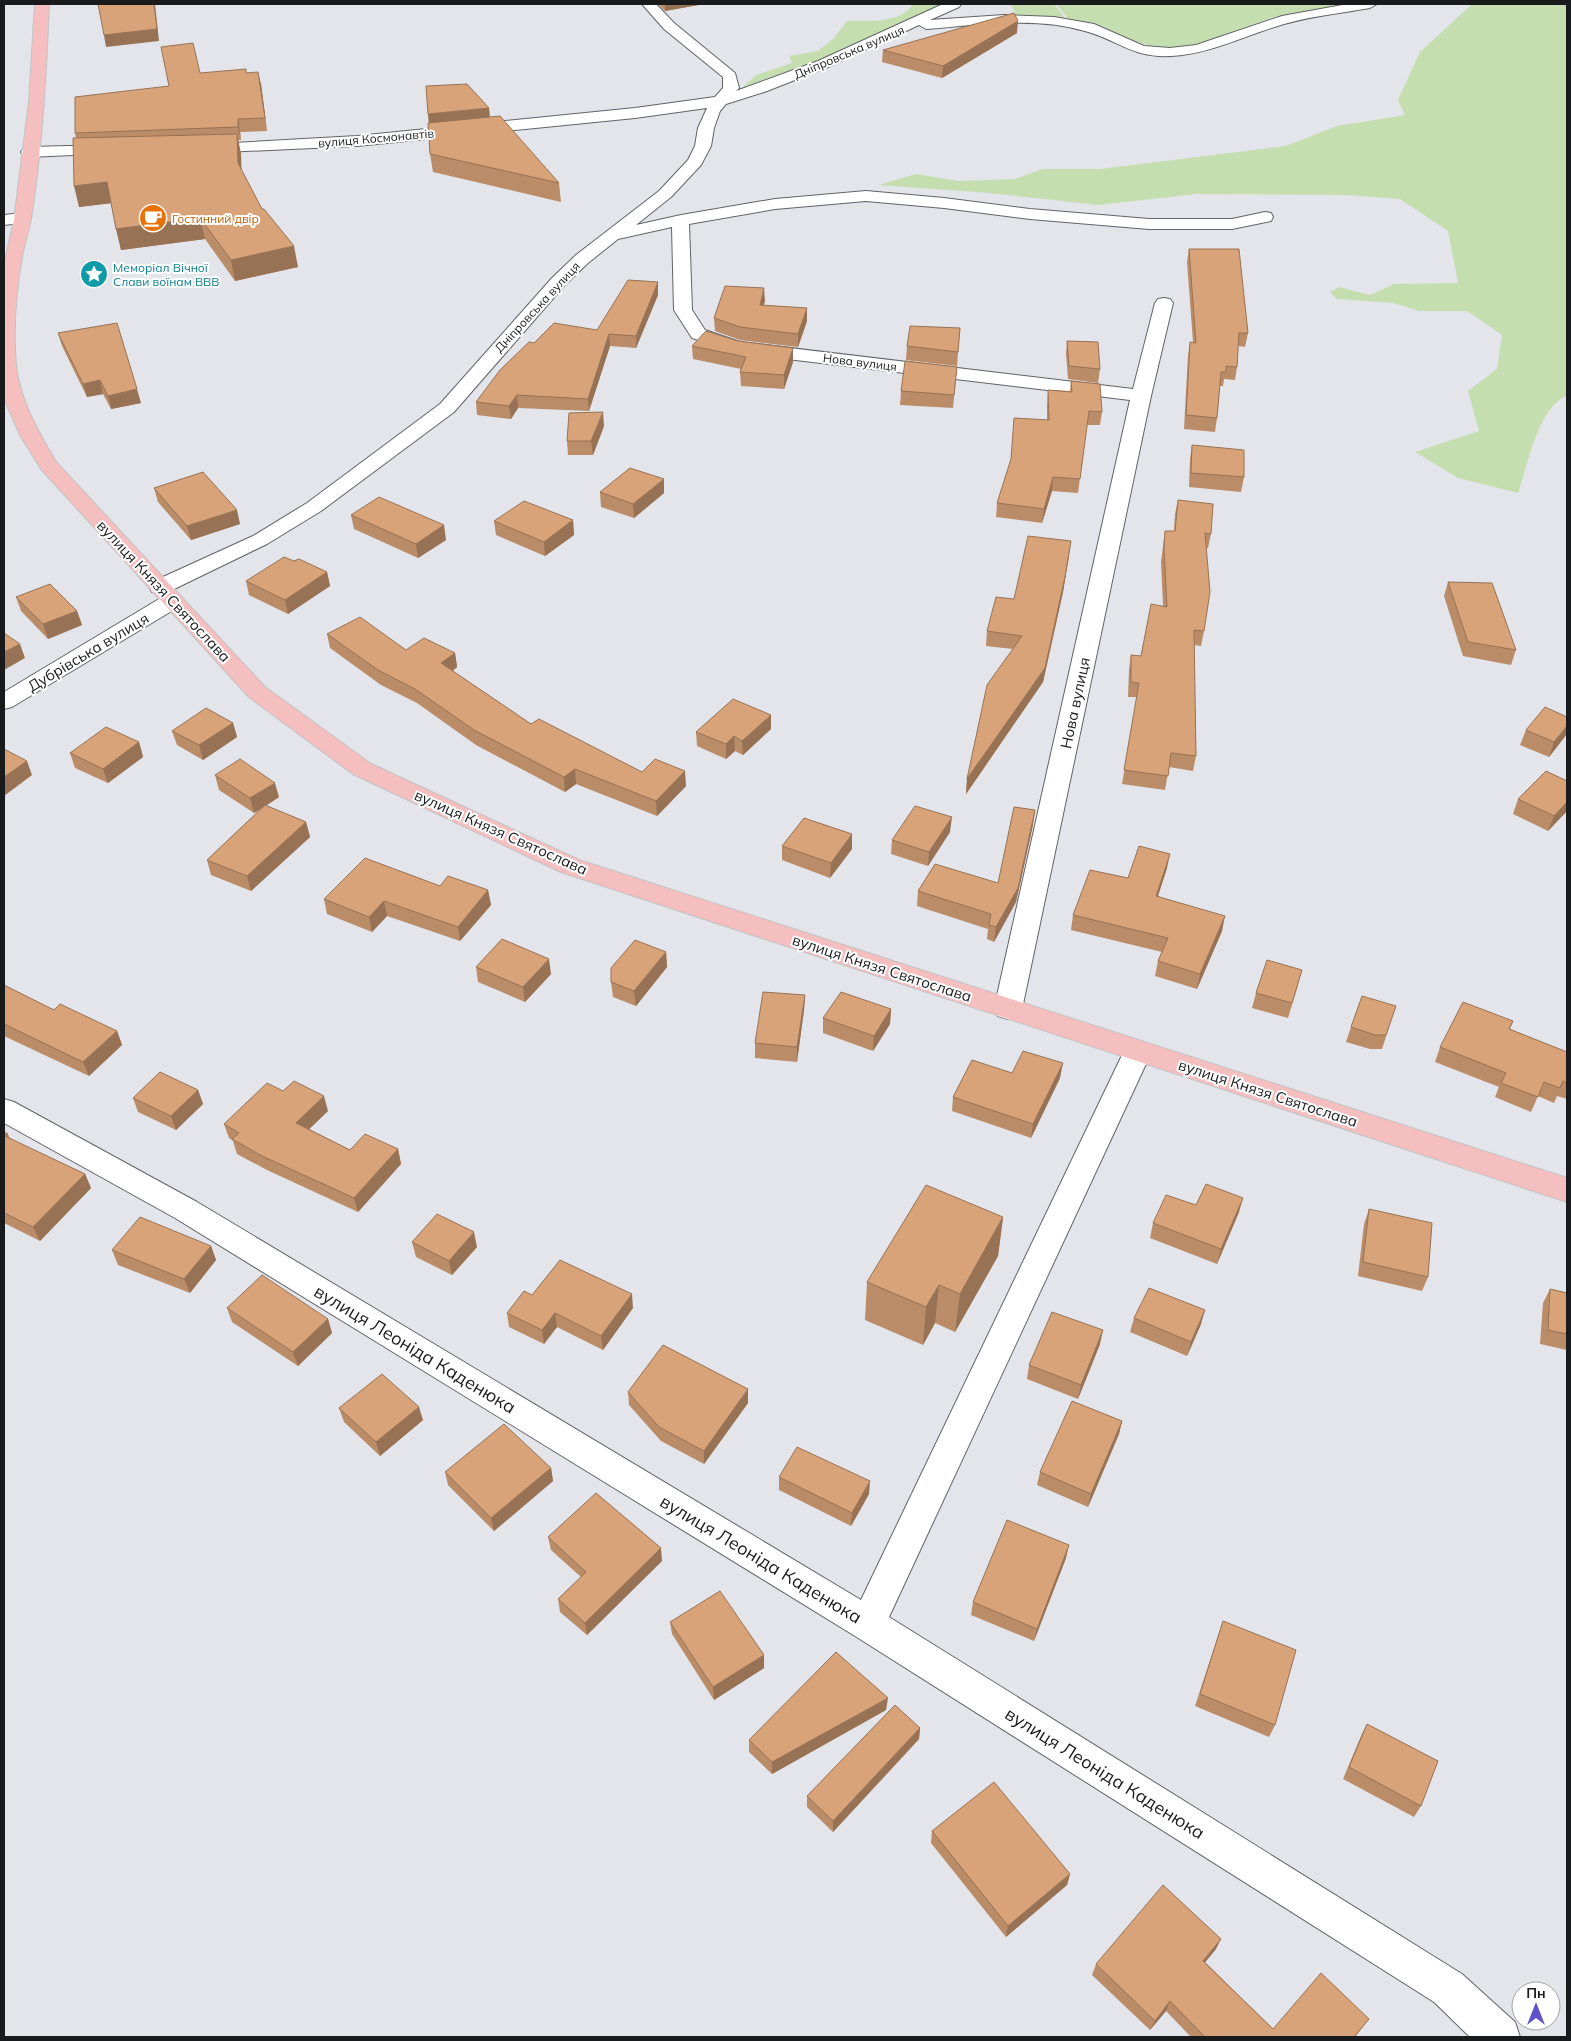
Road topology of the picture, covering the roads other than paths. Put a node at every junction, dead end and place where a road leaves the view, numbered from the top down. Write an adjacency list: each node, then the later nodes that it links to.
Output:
1 (42, 4): 11 (main road, вулиця Князя Святослава)
2 (649, 4): 8 (street)
3 (954, 4): 7 (street, Дніпровська вулиця)
4 (995, 4): 6 (street)
5 (1370, 4): 6 (street)
6 (1004, 19): 7 (street)
7 (908, 26): 8 (street, Дніпровська вулиця)
8 (721, 101): 9 (street, вулиця Космонавтів); 12 (street, Дніпровська вулиця)
9 (185, 149)
10 (127, 150): 11 (street)
11 (29, 152): 14 (main road, вулиця Князя Святослава)
12 (665, 194): 15 (street); 16 (street, Дніпровська вулиця)
13 (1264, 217): 15 (street)
14 (13, 219): 19 (main road, вулиця Князя Святослава)
15 (681, 220): 16 (street); 18 (street, Нова вулиця)
16 (611, 236): 19 (street, Дніпровська вулиця)
17 (1164, 303): 18 (street, Нова вулиця)
18 (1141, 396): 21 (street, Нова вулиця)
19 (166, 594): 20 (street, Дубрівська вулиця); 21 (main road, вулиця Князя Святослава)
20 (4, 702)
21 (1008, 1009): 22 (main road, вулиця Князя Святослава)
22 (1138, 1051): 24 (main road, вулиця Князя Святослава); 25 (street)
23 (4, 1110): 25 (street, вулиця Леоніда Каденюка)
24 (1567, 1190)
25 (868, 1624): 26 (street, вулиця Леоніда Каденюка)
26 (1500, 2037)

